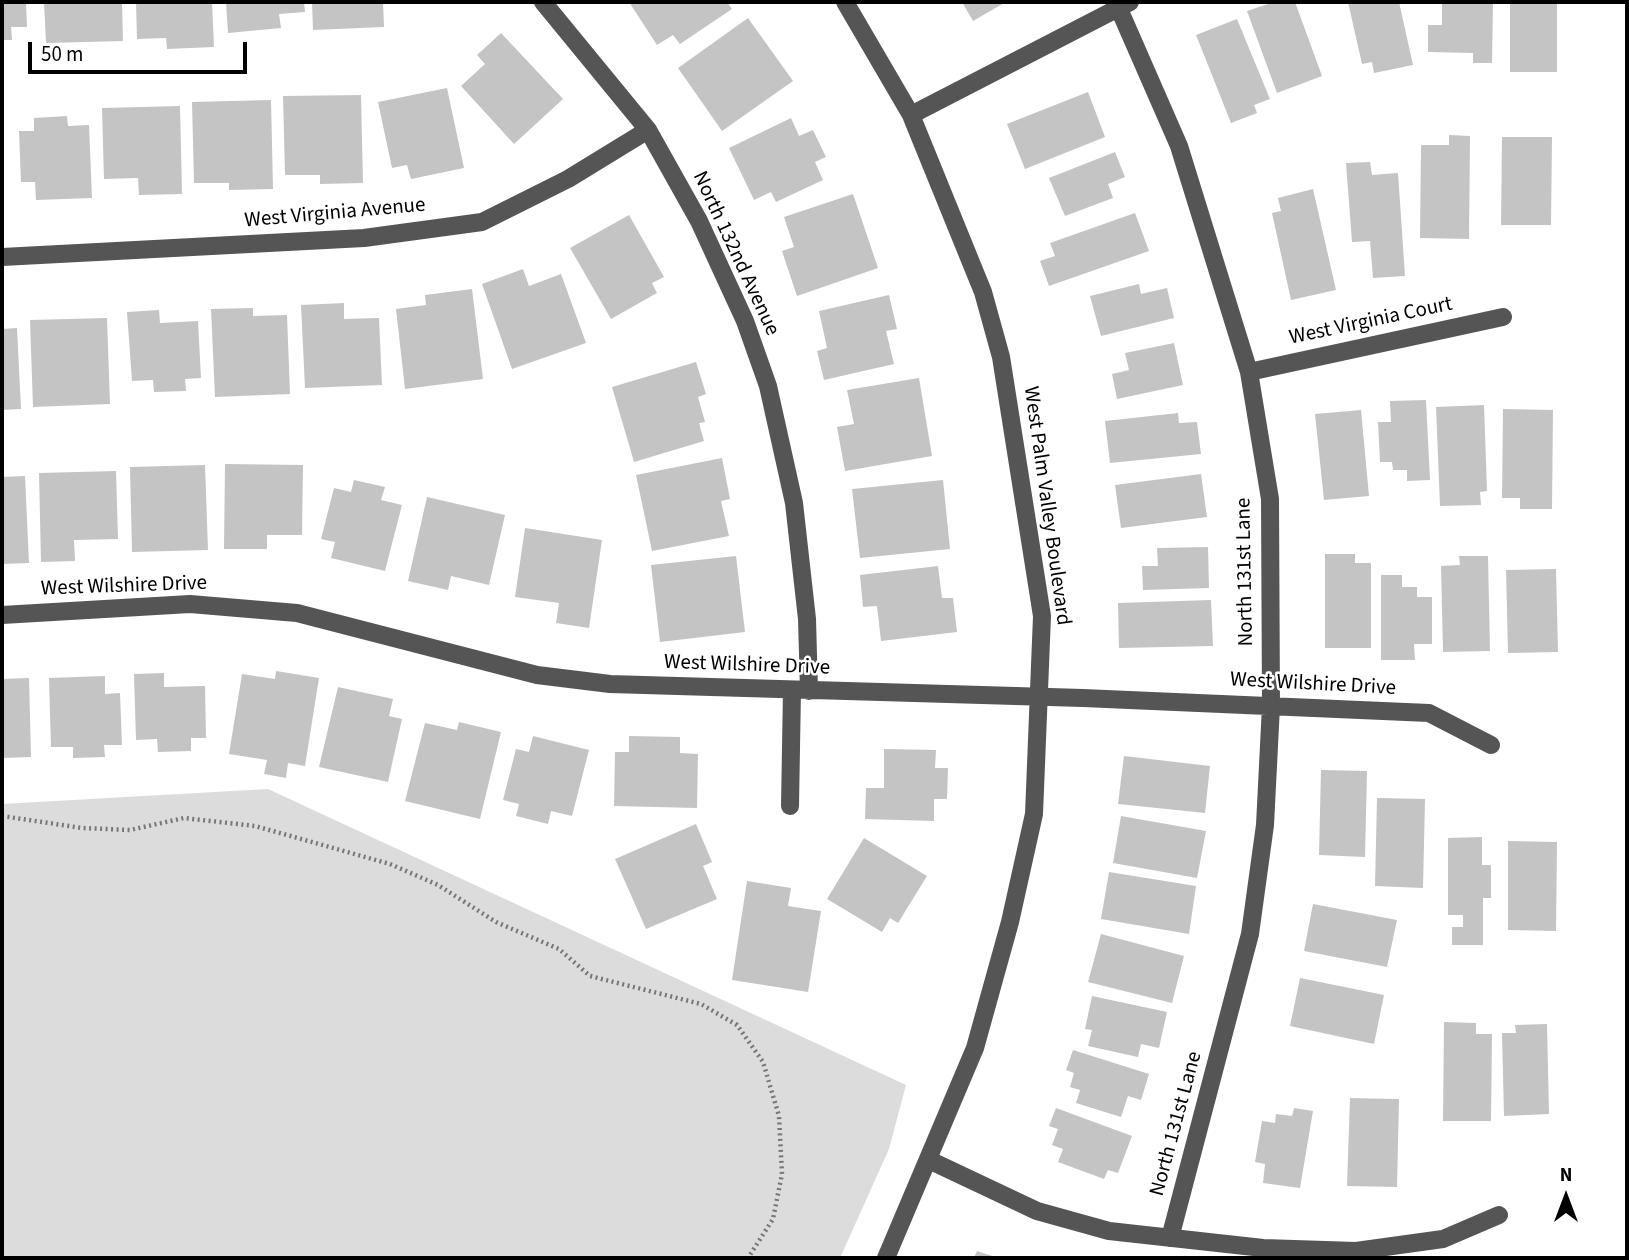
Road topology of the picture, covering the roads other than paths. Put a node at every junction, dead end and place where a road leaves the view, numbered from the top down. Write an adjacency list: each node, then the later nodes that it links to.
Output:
1 (543, 2): 5 (street, North 132nd Avenue)
2 (845, 2): 4 (street, West Palm Valley Boulevard)
3 (1122, 4): 4 (street); 8 (street, North 131st Lane)
4 (911, 115): 11 (street, West Palm Valley Boulevard)
5 (648, 130): 6 (street, West Virginia Avenue); 10 (street, North 132nd Avenue)
6 (2, 257)
7 (1503, 317): 8 (street, West Virginia Court)
8 (1249, 372): 12 (street, North 131st Lane)
9 (2, 615): 10 (street, West Wilshire Drive)
10 (801, 690): 11 (street, West Wilshire Drive); 14 (street, North 132nd Avenue)
11 (1041, 697): 12 (street, West Wilshire Drive); 15 (street, West Palm Valley Boulevard)
12 (1271, 706): 13 (street, West Wilshire Drive); 17 (street, North 131st Lane)
13 (1491, 745)
14 (790, 806)
15 (929, 1160): 17 (street); 18 (street, West Palm Valley Boulevard)
16 (1499, 1215): 17 (street)
17 (1170, 1238)
18 (886, 1258)

